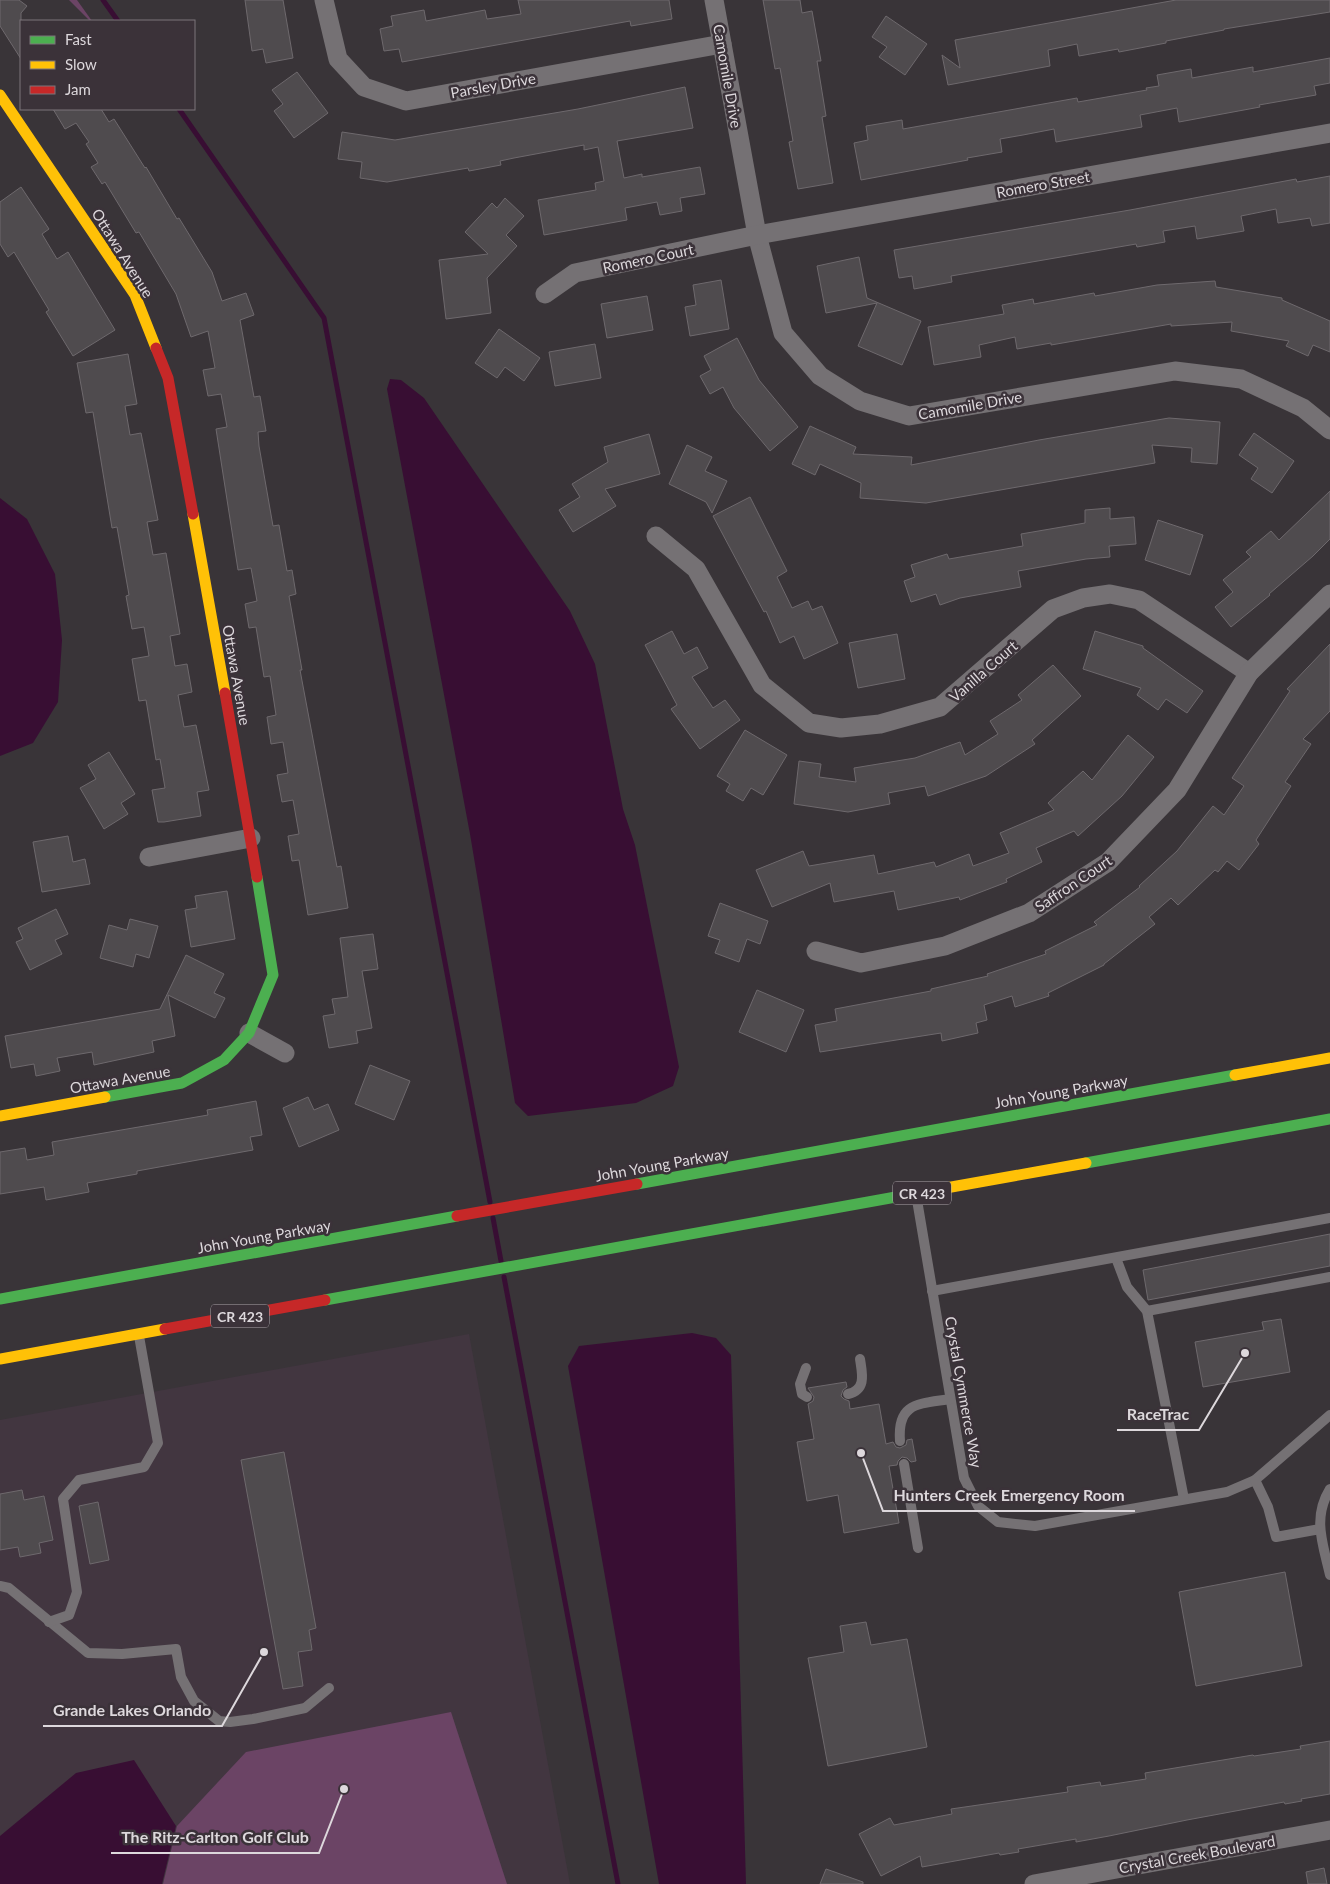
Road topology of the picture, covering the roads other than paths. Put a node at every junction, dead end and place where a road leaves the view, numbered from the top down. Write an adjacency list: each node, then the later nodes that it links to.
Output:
1 (324, 0): 3 (street, Parsley Drive)
2 (714, 0): 3 (street, Camomile Drive)
3 (722, 44): 6 (street, Camomile Drive)
4 (0, 96): 12 (main road, Ottawa Avenue)
5 (1330, 133): 6 (street, Romero Street)
6 (757, 235): 7 (street, Romero Court); 8 (street, Camomile Drive)
7 (545, 294)
8 (1330, 430)
9 (656, 536): 11 (street, Vanilla Court)
10 (1330, 594): 11 (street, Saffron Court)
11 (1249, 673): 14 (street, Saffron Court)
12 (251, 838): 13 (street); 15 (main road, Ottawa Avenue)
13 (149, 857)
14 (816, 951)
15 (249, 1033): 16 (street); 18 (main road, Ottawa Avenue)
16 (285, 1053)
17 (1330, 1058): 25 (main road, John Young Parkway)
18 (0, 1116)
19 (1330, 1119): 20 (main road, CR 423)
20 (916, 1194): 24 (lane, Crystal Cymmerce Way); 27 (main road, CR 423)
21 (1330, 1218): 22 (lane)
22 (1116, 1258): 24 (lane); 26 (lane)
23 (1330, 1277): 26 (lane)
24 (932, 1291): 33 (lane, Crystal Cymmerce Way)
25 (0, 1299)
26 (1146, 1311): 39 (lane)
27 (139, 1334): 28 (main road, CR 423); 44 (lane)
28 (0, 1359)
29 (860, 1359): 31 (lane)
30 (806, 1368): 32 (lane)
31 (848, 1394)
32 (807, 1397)
33 (950, 1399): 35 (lane); 39 (lane, Crystal Cymmerce Way)
34 (1330, 1415): 37 (lane, Crystal Cymmerce Way)
35 (900, 1441)
36 (904, 1464): 41 (lane)
37 (1255, 1480): 39 (lane, Crystal Cymmerce Way); 40 (lane)
38 (1330, 1489): 40 (lane)
39 (1184, 1499)
40 (1320, 1529): 42 (lane)
41 (918, 1548)
42 (1330, 1575)
43 (0, 1586): 44 (lane)
44 (49, 1622): 45 (lane)
45 (329, 1688)
46 (1330, 1830): 47 (street, Crystal Creek Boulevard)
47 (1034, 1884)

